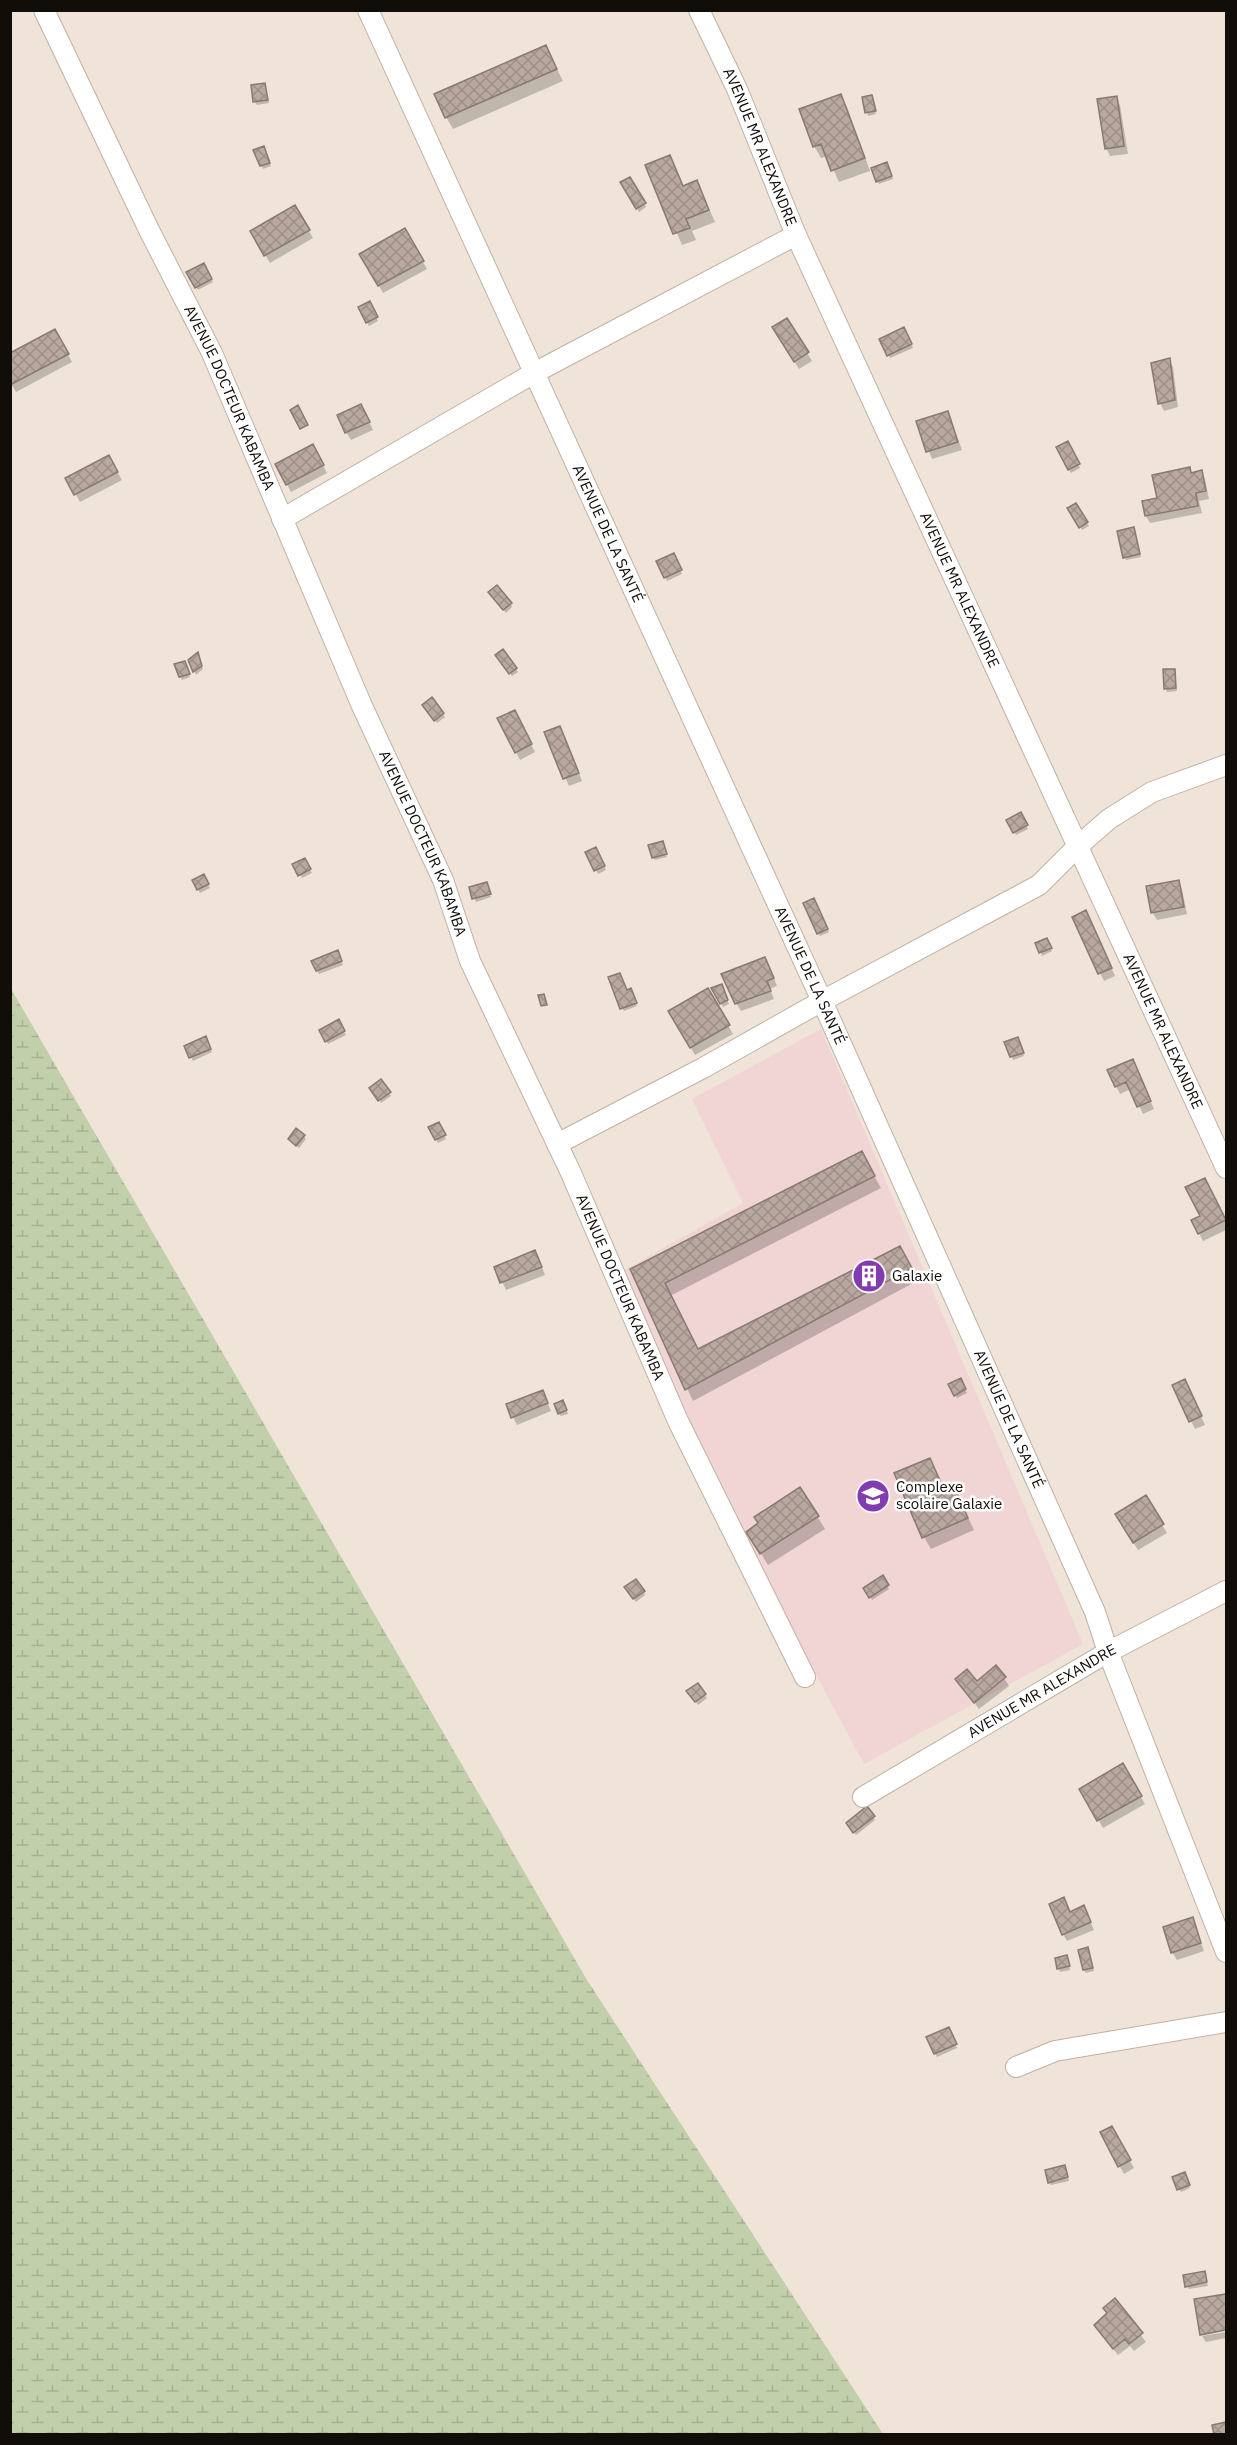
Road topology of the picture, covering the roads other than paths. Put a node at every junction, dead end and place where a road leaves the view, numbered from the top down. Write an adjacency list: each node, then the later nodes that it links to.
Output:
1 (44, 10): 6 (street, AVENUE DOCTEUR KABAMBA)
2 (368, 10): 5 (street, AVENUE DE LA SANTÉ)
3 (699, 10): 4 (street, AVENUE MR ALEXANDRE)
4 (796, 235): 5 (street); 8 (street, AVENUE MR ALEXANDRE)
5 (534, 373): 6 (street); 9 (street, AVENUE DE LA SANTÉ)
6 (282, 519): 10 (street, AVENUE DOCTEUR KABAMBA)
7 (1227, 765): 8 (street)
8 (1077, 847): 9 (street); 11 (street, AVENUE MR ALEXANDRE)
9 (822, 1001): 10 (street); 13 (street, AVENUE DE LA SANTÉ)
10 (557, 1144): 14 (street, AVENUE DOCTEUR KABAMBA)
11 (1227, 1168)
12 (1227, 1591): 13 (street, AVENUE MR ALEXANDRE)
13 (1108, 1652): 15 (street, AVENUE MR ALEXANDRE); 16 (street, AVENUE DE LA SANTÉ)
14 (805, 1677)
15 (863, 1797)
16 (1227, 1952)
17 (1227, 2022): 18 (street)
18 (1016, 2067)

